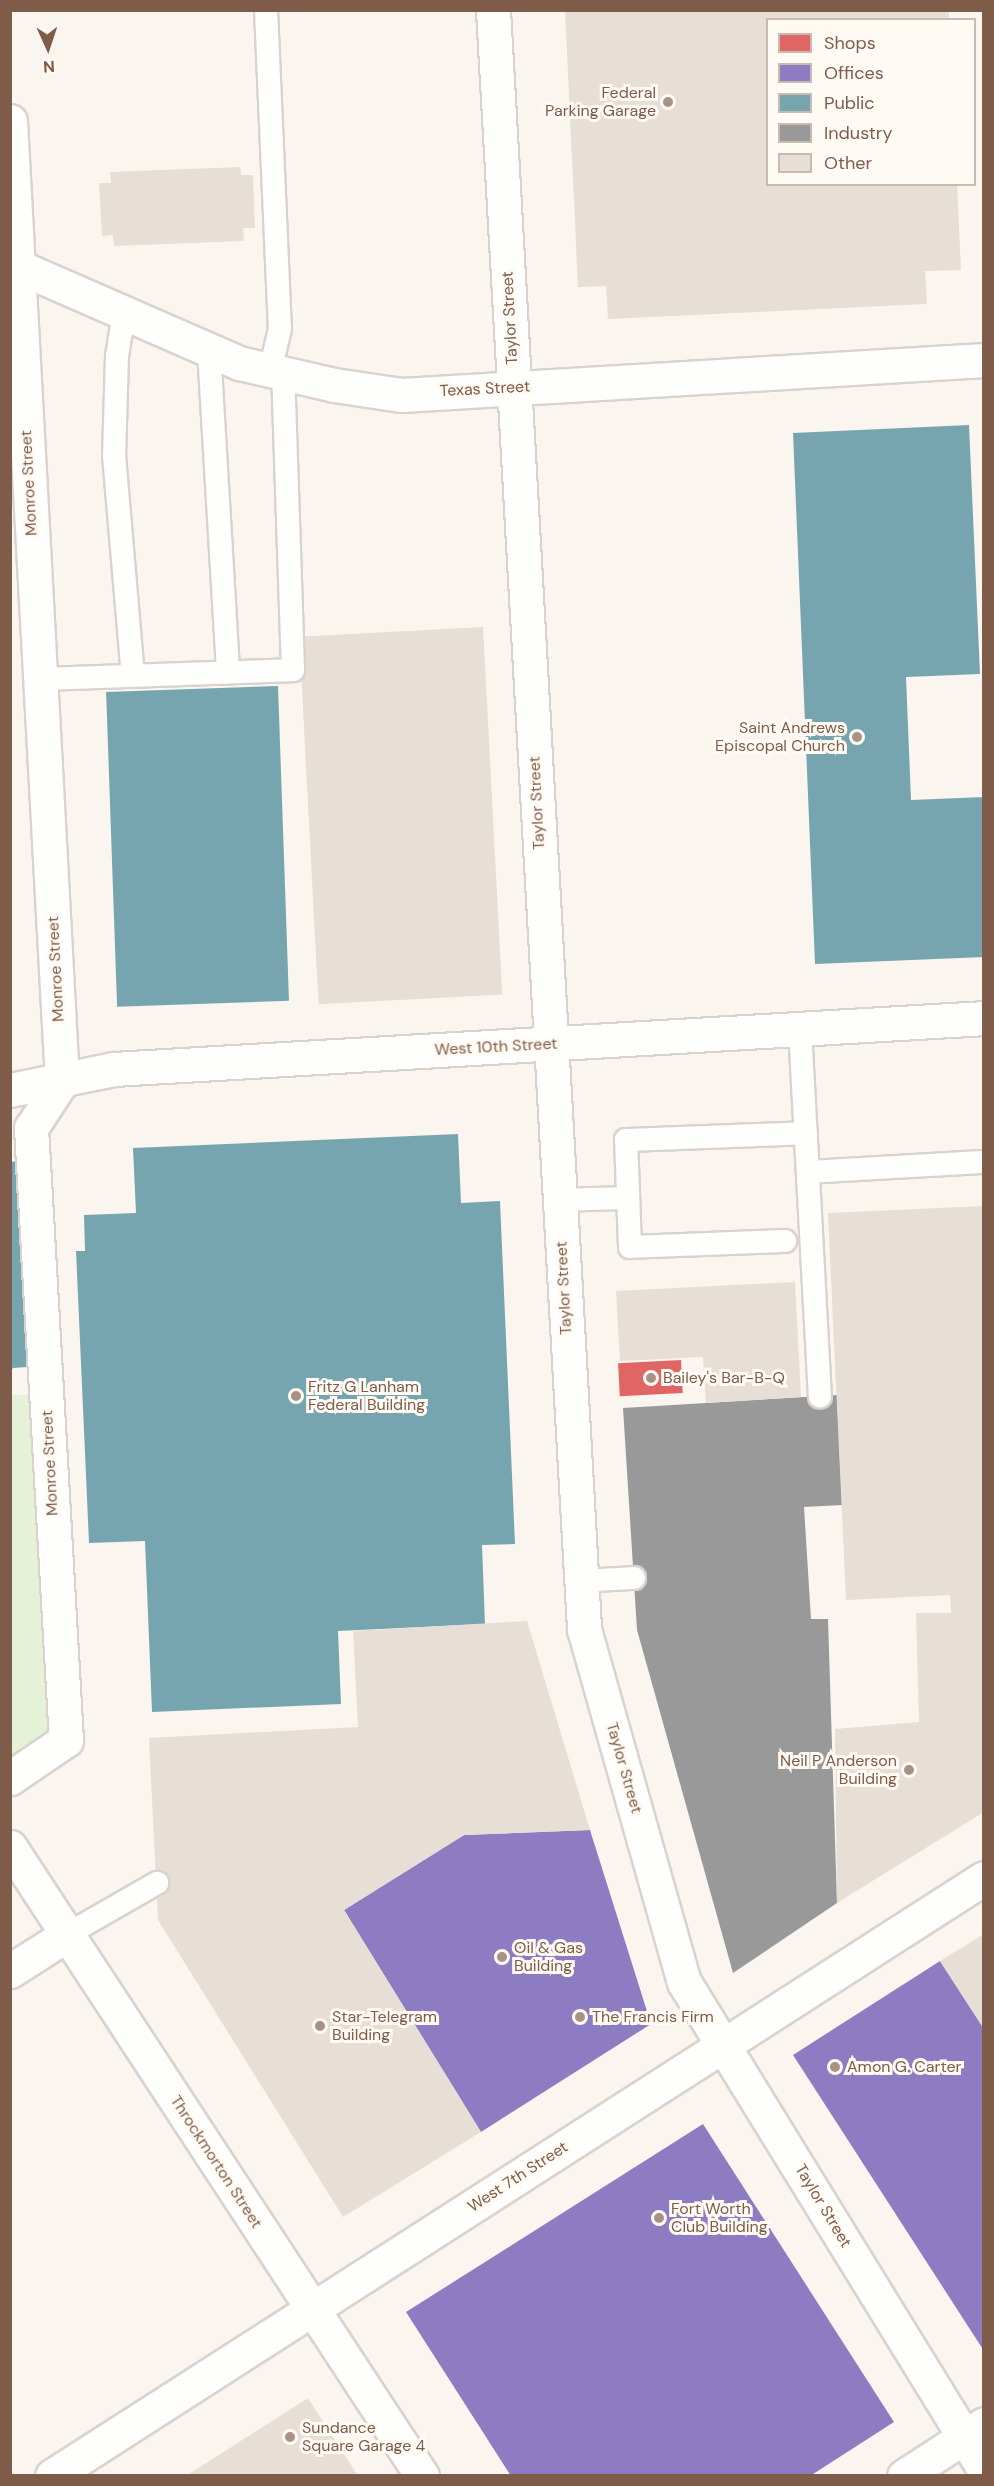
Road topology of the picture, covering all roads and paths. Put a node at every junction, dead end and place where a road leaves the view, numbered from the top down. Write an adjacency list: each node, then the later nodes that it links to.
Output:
1 (266, 10): 8 (lane)
2 (493, 10): 9 (street, Taylor Street)
3 (10, 121): 4 (street, Monroe Street)
4 (14, 264): 5 (street, Texas Street); 12 (street, Monroe Street)
5 (124, 313): 6 (street, Texas Street); 11 (lane)
6 (209, 350): 8 (street, Texas Street); 10 (lane)
7 (984, 360): 9 (street, Texas Street)
8 (276, 372): 9 (street, Texas Street); 10 (lane)
9 (514, 388): 15 (street, Taylor Street)
10 (228, 672): 11 (lane)
11 (133, 675): 12 (lane)
12 (40, 679): 16 (street, Monroe Street)
13 (984, 1018): 14 (street, West 10th Street)
14 (800, 1029): 15 (street, West 10th Street); 18 (lane)
15 (550, 1043): 16 (street, West 10th Street); 22 (street, Taylor Street)
16 (62, 1081): 17 (street, West 10th Street); 27 (street, Monroe Street)
17 (10, 1090)
18 (806, 1133): 20 (lane); 21 (lane)
19 (984, 1162): 20 (lane)
20 (808, 1172): 24 (lane)
21 (628, 1198): 22 (lane); 23 (lane)
22 (559, 1200): 26 (street, Taylor Street)
23 (784, 1241)
24 (820, 1396)
25 (634, 1578): 26 (lane)
26 (580, 1581): 33 (street, Taylor Street)
27 (10, 1778)
28 (10, 1847): 31 (street, Throckmorton Street)
29 (984, 1878): 33 (street, West 7th Street)
30 (157, 1883): 31 (lane)
31 (68, 1935): 32 (street); 34 (street, Throckmorton Street)
32 (10, 1971)
33 (722, 2045): 34 (street, West 7th Street); 35 (street, Taylor Street)
34 (312, 2309): 37 (street, West 7th Street); 38 (street, Throckmorton Street)
35 (974, 2431): 36 (street, Taylor Street); 39 (street)
36 (984, 2469)
37 (52, 2475)
38 (422, 2475)
39 (904, 2475)

